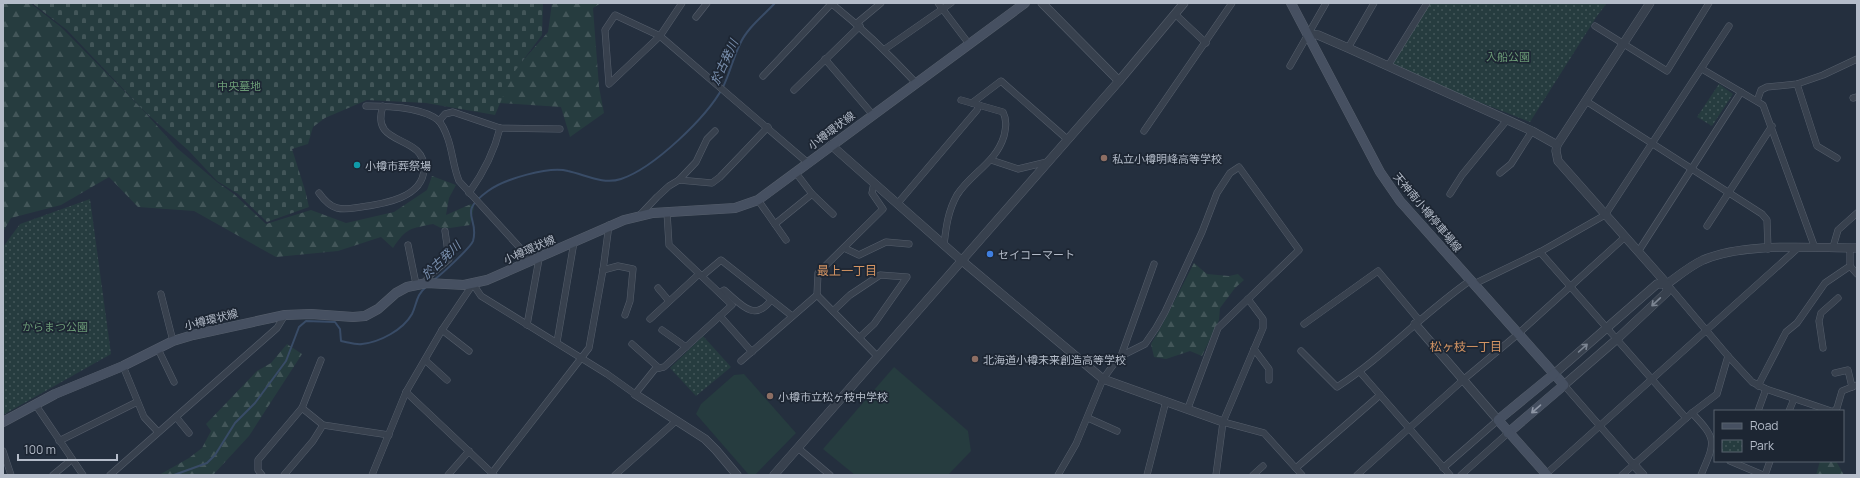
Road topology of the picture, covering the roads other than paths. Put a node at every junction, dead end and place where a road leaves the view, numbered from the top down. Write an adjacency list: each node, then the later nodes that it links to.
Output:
1 (682, 3): 24 (street)
2 (706, 3): 19 (street)
3 (832, 3): 20 (street); 35 (street)
4 (882, 3): 20 (street)
5 (938, 3): 17 (street)
6 (951, 3): 17 (street)
7 (1025, 3): 26 (main road, 小樽環状線)
8 (1042, 3): 36 (street)
9 (1184, 3): 18 (street)
10 (1232, 3): 25 (street)
11 (1291, 3): 23 (main road, 天神南小樽停車場線)
12 (1326, 3): 23 (street)
13 (1374, 3): 28 (street)
14 (1427, 3): 33 (street)
15 (1650, 3): 27 (street)
16 (1709, 3): 27 (street)
17 (943, 9): 26 (street); 29 (street)
18 (1175, 14): 25 (street); 36 (street)
19 (696, 17)
20 (858, 24): 29 (street); 30 (street)
21 (1595, 26): 27 (street)
22 (1729, 26): 34 (street)
23 (1308, 34): 28 (street); 32 (street); 110 (main road, 天神南小樽停車場線)
24 (660, 36): 24 (street); 54 (street)
25 (1206, 43): 56 (street)
26 (969, 44): 37 (main road, 小樽環状線)
27 (1623, 44): 43 (street)
28 (1348, 48): 33 (street)
29 (885, 49): 37 (street)
30 (825, 59): 39 (street); 48 (street)
31 (1857, 59): 38 (street)
32 (1290, 66)
33 (1388, 66): 49 (street)
34 (1702, 69): 40 (street); 61 (street)
35 (762, 76)
36 (1119, 81): 58 (street)
37 (916, 83): 48 (main road, 小樽環状線)
38 (1797, 84): 42 (street); 62 (street)
39 (794, 90)
40 (1741, 92): 42 (street); 66 (street)
41 (961, 100): 44 (street)
42 (1757, 100): 51 (street)
43 (1586, 101): 60 (street); 61 (street)
44 (972, 103): 45 (street); 58 (street)
45 (979, 105): 63 (street); 77 (street)
46 (366, 106): 47 (street)
47 (383, 106): 50 (street); 71 (street)
48 (873, 114): 59 (main road, 小樽環状線)
49 (1506, 120): 57 (street); 75 (street)
50 (439, 121): 52 (street); 72 (street)
51 (1772, 126): 73 (street); 99 (street)
52 (500, 128): 53 (street); 72 (street)
53 (560, 128)
54 (768, 128): 65 (street); 69 (street)
55 (715, 131): 69 (street)
56 (1144, 131)
57 (1532, 131): 60 (street); 68 (street)
58 (1067, 139): 64 (street)
59 (831, 145): 65 (main road, 小樽環状線); 70 (street)
60 (1558, 145): 82 (street)
61 (1653, 145): 66 (street); 82 (street)
62 (1837, 158)
63 (991, 160): 64 (street); 94 (street)
64 (1047, 162): 104 (street)
65 (808, 163): 67 (main road, 小樽環状線)
66 (1690, 169): 73 (street); 102 (street)
67 (796, 173): 74 (street); 76 (main road, 小樽環状線)
68 (1500, 173)
69 (679, 180): 81 (street)
70 (874, 183): 77 (street); 96 (street)
71 (319, 193)
72 (469, 193): 103 (street)
73 (1728, 193): 87 (street); 97 (street)
74 (812, 194): 80 (street); 85 (street)
75 (1450, 194)
76 (758, 200): 78 (main road, 小樽環状線); 85 (street)
77 (898, 203): 94 (street)
78 (667, 212): 81 (main road, 小樽環状線); 109 (street)
79 (1857, 213): 84 (street)
80 (832, 214)
81 (639, 216): 86 (main road, 小樽環状線)
82 (1606, 216): 89 (street); 101 (street)
83 (1857, 219): 84 (street)
84 (1848, 221): 95 (street)
85 (775, 224): 90 (street)
86 (609, 225): 91 (main road, 小樽環状線); 107 (street)
87 (1707, 226)
88 (445, 231): 111 (street)
89 (1625, 237): 102 (street); 114 (street)
90 (786, 240)
91 (574, 242): 103 (main road, 小樽環状線); 142 (street)
92 (909, 244): 96 (street)
93 (408, 245): 111 (street)
94 (944, 245): 104 (street)
95 (1832, 247): 99 (street); 100 (street)
96 (844, 248): 118 (street)
97 (1768, 248): 98 (street); 113 (street)
98 (1798, 248): 99 (street); 137 (street)
99 (1815, 248)
100 (1853, 248): 106 (street)
101 (1540, 252): 110 (street); 114 (street)
102 (1638, 252): 113 (street)
103 (536, 260): 112 (main road, 小樽環状線); 133 (street)
104 (962, 260): 153 (street); 163 (street)
105 (1154, 264): 151 (street)
106 (1850, 266): 108 (street); 123 (street)
107 (603, 270): 125 (street); 154 (street)
108 (1857, 274)
109 (701, 275): 116 (street); 121 (street); 122 (street)
110 (1472, 282): 131 (street); 138 (main road, 天神南小樽停車場線)
111 (422, 283): 112 (main road, 小樽環状線); 127 (main road, 小樽環状線)
112 (473, 284): 133 (street); 135 (street)
113 (1667, 284): 134 (street); 137 (street); 140 (street, one-way to 140)
114 (1570, 286): 134 (street); 138 (street)
115 (658, 288): 122 (street)
116 (720, 293): 121 (street); 128 (street)
117 (161, 294): 141 (street)
118 (817, 294): 124 (street); 129 (street)
119 (1248, 298): 147 (street); 151 (street); 181 (street)
120 (1838, 298): 126 (street)
121 (771, 300): 129 (street)
122 (669, 301): 130 (street)
123 (1812, 304): 126 (street); 170 (street)
124 (833, 311): 139 (street); 139 (street)
125 (625, 314)
126 (1821, 314): 145 (street)
127 (285, 315): 141 (main road, 小樽環状線); 187 (street)
128 (720, 316): 144 (street); 150 (street)
129 (792, 316): 150 (street)
130 (650, 319)
131 (1417, 322): 132 (street); 160 (street); 166 (street)
132 (1304, 324)
133 (527, 325): 142 (street)
134 (1606, 327): 140 (street); 162 (street, one-way to 134)
135 (442, 330): 148 (street); 156 (street)
136 (662, 330): 144 (street)
137 (1707, 331): 152 (street); 167 (street)
138 (1518, 334): 162 (main road, 天神南小樽停車場線); 166 (street)
139 (860, 337): 153 (street)
140 (1617, 339): 167 (street); 169 (street)
141 (173, 341): 146 (main road, 小樽環状線)
142 (557, 342): 154 (street)
143 (632, 344): 159 (street)
144 (686, 347): 159 (street)
145 (1823, 348)
146 (158, 349): 158 (main road, 小樽環状線); 168 (street)
147 (1254, 349): 165 (street); 193 (street)
148 (469, 351)
149 (1301, 351): 160 (street)
150 (752, 352): 157 (street)
151 (1121, 356): 163 (street)
152 (1728, 356): 170 (street); 186 (street)
153 (878, 357): 204 (street)
154 (582, 358): 174 (street); 214 (street)
155 (321, 360): 180 (street)
156 (425, 360): 164 (street); 173 (street)
157 (741, 361)
158 (123, 366): 178 (street); 179 (main road, 小樽環状線)
159 (659, 368): 174 (street)
160 (1360, 372): 175 (street)
161 (1835, 373): 171 (street)
162 (1554, 374): 169 (main road, 天神南小樽停車場線); 190 (main road)
163 (1103, 379): 177 (street); 188 (street)
164 (447, 380)
165 (1269, 380)
166 (1463, 380): 190 (street); 196 (street)
167 (1653, 380): 189 (street); 195 (street)
168 (174, 382)
169 (1564, 385): 195 (street); 200 (main road, one-way to 200)
170 (1758, 386): 172 (street)
171 (1855, 386): 185 (street)
172 (1766, 389): 176 (street); 182 (street)
173 (406, 392): 201 (street); 206 (street)
174 (635, 394): 191 (street)
175 (1380, 395): 196 (street); 212 (street)
176 (1794, 399): 183 (street); 184 (street)
177 (1166, 401): 181 (street); 228 (street)
178 (137, 402): 198 (street); 202 (street)
179 (35, 404): 192 (main road, 小樽環状線); 202 (street)
180 (302, 408): 194 (street); 219 (street)
181 (1188, 408): 193 (street)
182 (1758, 410)
183 (1789, 410)
184 (1829, 410)
185 (1834, 410)
186 (1692, 413): 189 (street); 203 (street)
187 (176, 417): 198 (street); 199 (street)
188 (1088, 418): 197 (street); 227 (street)
189 (1686, 418): 210 (street)
190 (1498, 420): 200 (main road); 213 (street)
191 (676, 421): 223 (street); 224 (street)
192 (3, 422)
193 (1223, 422): 212 (street); 229 (street)
194 (323, 425): 201 (street); 220 (street)
195 (1601, 426): 210 (street); 235 (street)
196 (1409, 428): 213 (street); 232 (street)
197 (1117, 430)
198 (158, 432): 218 (street)
199 (189, 432)
200 (1508, 433): 234 (street); 235 (main road)
201 (389, 435): 221 (street)
202 (59, 441): 207 (street)
203 (1713, 447): 238 (street)
204 (798, 448): 225 (street); 226 (street)
205 (3, 451): 215 (street)
206 (468, 451): 214 (street); 222 (street)
207 (71, 460): 216 (street); 217 (street)
208 (1735, 462): 239 (street)
209 (1770, 462): 239 (street)
210 (1634, 465): 236 (street); 237 (street)
211 (1263, 466): 230 (street)
212 (1296, 468): 231 (street)
213 (1443, 468): 233 (street)
214 (493, 474)
215 (11, 475)
216 (53, 475)
217 (83, 475)
218 (110, 475)
219 (262, 475)
220 (284, 475)
221 (372, 475)
222 (448, 475)
223 (616, 475)
224 (737, 475)
225 (774, 475)
226 (830, 475)
227 (1058, 475)
228 (1147, 475)
229 (1216, 475)
230 (1253, 475)
231 (1302, 475)
232 (1357, 475)
233 (1450, 475)
234 (1461, 475)
235 (1546, 475)
236 (1622, 475)
237 (1643, 475)
238 (1700, 475)
239 (1764, 475)

